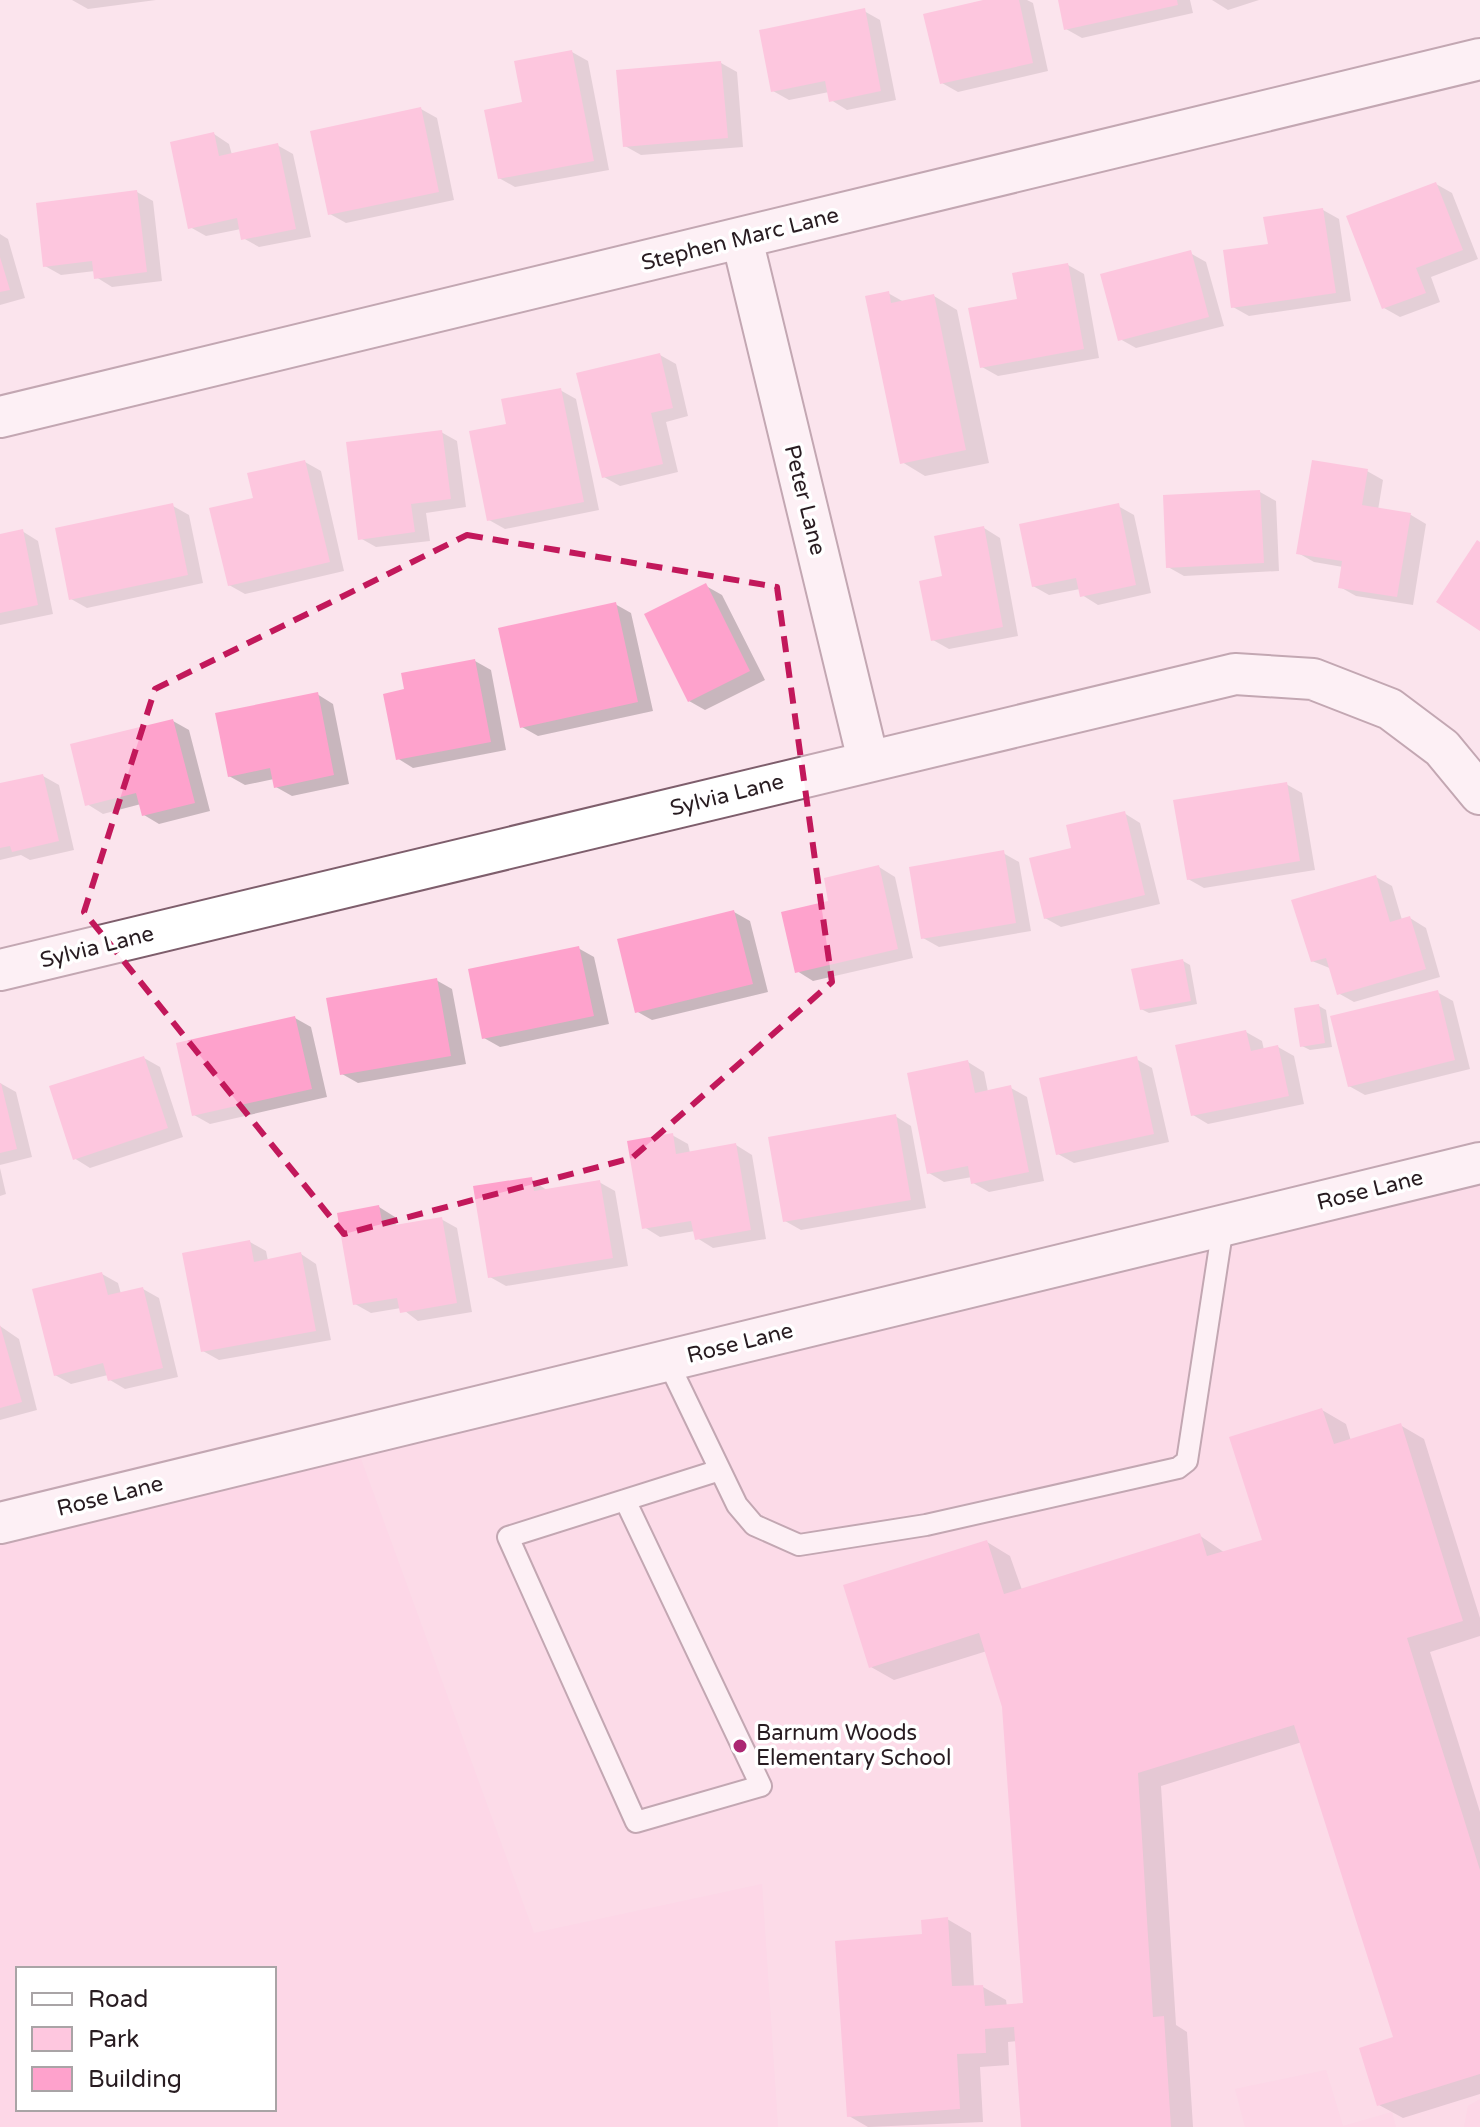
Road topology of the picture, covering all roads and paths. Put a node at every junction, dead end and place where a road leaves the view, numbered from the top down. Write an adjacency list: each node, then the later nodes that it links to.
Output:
1 (1480, 59): 2 (street, Stephen Marc Lane)
2 (742, 239): 3 (street, Stephen Marc Lane); 4 (street, Peter Lane)
3 (0, 417)
4 (868, 760): 5 (street, Sylvia Lane); 6 (street, Sylvia Lane)
5 (1480, 794)
6 (0, 970)
7 (1480, 1163): 8 (street, Rose Lane)
8 (1223, 1226): 9 (street, Rose Lane); 10 (lane)
9 (667, 1360): 10 (lane); 12 (street, Rose Lane)
10 (720, 1470): 11 (lane)
11 (625, 1500): 11 (lane)
12 (0, 1523)

